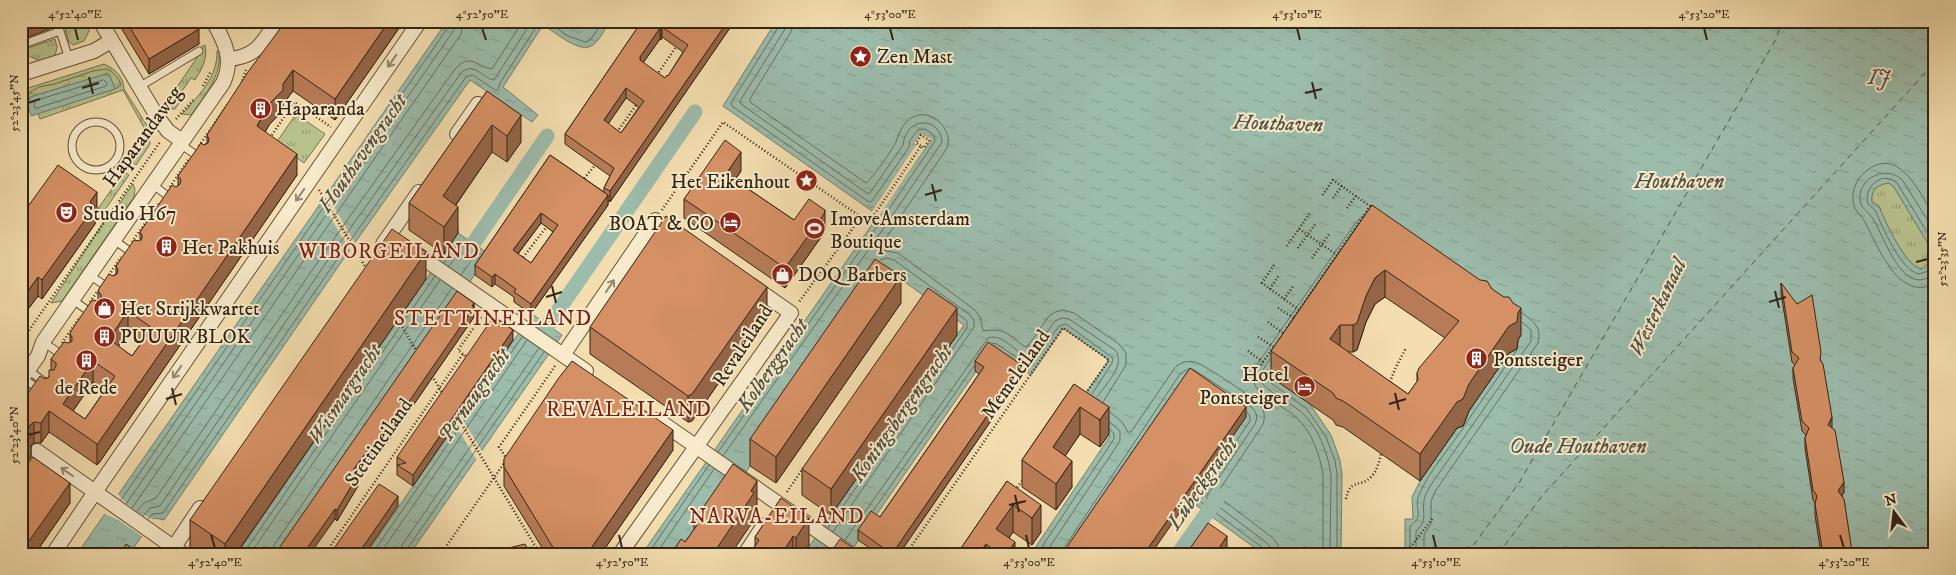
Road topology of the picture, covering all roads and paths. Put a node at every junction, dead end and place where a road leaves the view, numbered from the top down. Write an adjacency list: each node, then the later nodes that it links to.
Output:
1 (100, 21): 6 (street)
2 (213, 21): 11 (street)
3 (420, 21): 25 (street, one-way to 25)
4 (275, 28): 9 (street)
5 (683, 37): 14 (path)
6 (111, 41): 10 (street); 16 (street)
7 (21, 45): 10 (lane)
8 (199, 51): 16 (lane)
9 (245, 57): 11 (street); 15 (path)
10 (69, 59): 12 (street)
11 (228, 59): 27 (street, Haparandaweg)
12 (22, 70)
13 (212, 70): 17 (path, Haparandaweg)
14 (656, 76)
15 (241, 84)
16 (139, 87): 24 (street)
17 (201, 88)
18 (197, 94): 24 (path, Haparandaweg)
19 (231, 99): 31 (path)
20 (640, 100): 26 (path)
21 (478, 104): 29 (street)
22 (274, 118): 23 (path)
23 (280, 123): 25 (path); 28 (path)
24 (168, 131): 27 (street); 88 (path, Haparandaweg)
25 (342, 134): 120 (street, one-way to 120)
26 (612, 139)
27 (181, 142): 31 (lane); 36 (street, Haparandaweg)
28 (266, 144)
29 (450, 145)
30 (921, 146): 30 (path); 47 (path)
31 (194, 153): 32 (lane); 40 (path)
32 (204, 160)
33 (596, 163): 37 (path)
34 (82, 166): 34 (lane)
35 (428, 178): 54 (street)
36 (152, 184): 40 (lane); 55 (street, Haparandaweg)
37 (579, 185)
38 (1342, 186): 41 (path); 42 (path); 43 (path)
39 (320, 191): 67 (path)
40 (165, 194): 44 (lane); 60 (path)
41 (1322, 196)
42 (1356, 196): 45 (path); 62 (path)
43 (1333, 198)
44 (176, 202)
45 (1347, 208)
46 (1310, 213): 51 (path)
47 (861, 217): 48 (path); 81 (path)
48 (655, 220): 56 (street); 95 (street, one-way to 48)
49 (551, 221): 65 (path)
50 (1316, 223): 53 (path)
51 (1299, 229): 53 (path); 58 (path)
52 (1330, 233): 57 (path)
53 (1308, 235): 57 (path); 59 (path)
54 (389, 236): 61 (street); 77 (street)
55 (114, 240): 60 (lane); 68 (street, Haparandaweg)
56 (687, 241)
57 (1322, 244): 62 (path); 64 (path)
58 (1287, 246)
59 (1298, 248)
60 (127, 249): 63 (lane); 71 (path)
61 (378, 252)
62 (1337, 255): 80 (path)
63 (137, 256)
64 (1312, 258)
65 (517, 265)
66 (1274, 265): 73 (path)
67 (369, 272)
68 (89, 275): 71 (lane); 76 (street, Haparandaweg)
69 (1280, 275): 73 (path)
70 (743, 280): 81 (street, Revaleiland)
71 (102, 284): 74 (lane); 79 (path)
72 (1294, 285): 75 (path)
73 (1270, 289): 75 (path)
74 (113, 291)
75 (1284, 299): 80 (path)
76 (73, 300): 79 (lane); 89 (street, Haparandaweg)
77 (490, 305): 94 (path, Stettineiland); 95 (street)
78 (1278, 308): 84 (path)
79 (86, 309): 82 (lane); 92 (path)
80 (1299, 310): 84 (path)
81 (791, 313): 113 (street, Revaleiland)
82 (96, 316)
83 (396, 317): 96 (path)
84 (1294, 318): 86 (path)
85 (1268, 322): 86 (path)
86 (1284, 333): 90 (path)
87 (1258, 337): 90 (path)
88 (21, 342)
89 (43, 342): 92 (lane); 102 (street, Haparandaweg)
90 (1274, 347): 99 (path)
91 (1406, 348): 104 (path)
92 (56, 351): 98 (lane)
93 (1248, 351): 99 (path)
94 (463, 354): 97 (path); 106 (path, Stettineiland)
95 (561, 354): 103 (street); 118 (path)
96 (419, 355)
97 (469, 358)
98 (67, 359)
99 (1264, 362): 100 (path)
100 (1259, 368)
101 (429, 372): 106 (path)
102 (25, 376): 105 (lane); 107 (lane); 110 (path)
103 (594, 377)
104 (1389, 385)
105 (51, 386)
106 (439, 388): 108 (path); 130 (path, Stettineiland)
107 (45, 394)
108 (444, 396)
109 (1084, 396): 136 (path, Memeleiland)
110 (21, 402)
111 (454, 412): 118 (path)
112 (649, 415): 113 (street)
113 (701, 450): 123 (street); 133 (street, Revaleiland)
114 (1381, 454): 122 (path)
115 (39, 456): 120 (street, one-way to 115)
116 (804, 468): 123 (path)
117 (1027, 474): 119 (path)
118 (494, 478): 125 (path); 131 (path)
119 (1016, 490)
120 (95, 492): 126 (street); 129 (street)
121 (208, 498): 126 (street)
122 (1346, 499)
123 (779, 504): 134 (street); 135 (street)
124 (1433, 518): 128 (path)
125 (536, 547): 127 (path); 132 (path)
126 (178, 550)
127 (516, 552)
128 (1406, 553)
129 (53, 554)
130 (325, 554)
131 (441, 554)
132 (540, 554)
133 (620, 554)
134 (745, 554)
135 (851, 554)
136 (906, 554)

